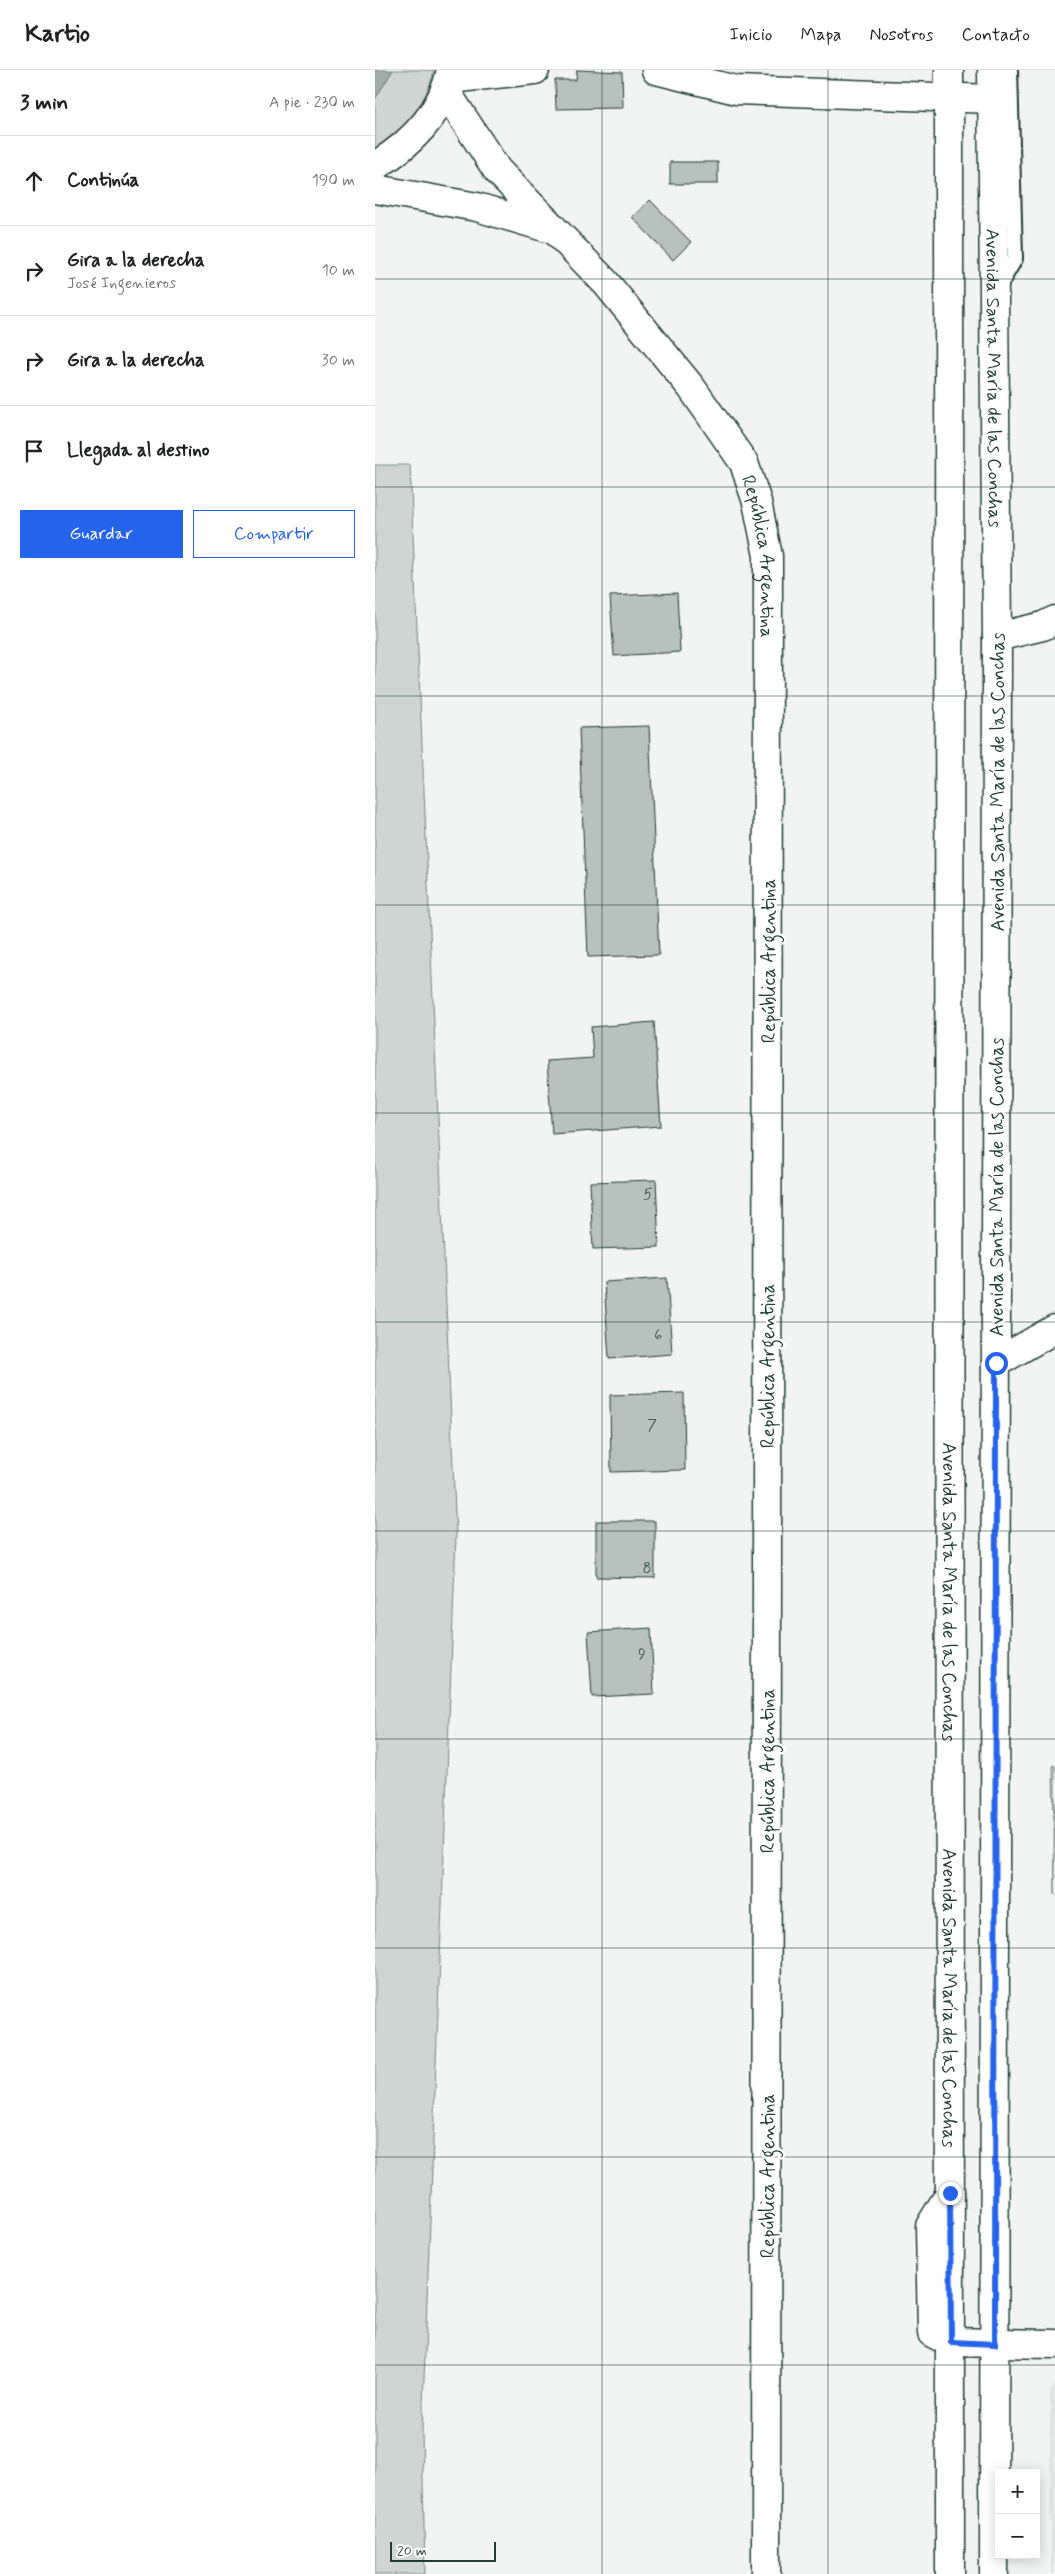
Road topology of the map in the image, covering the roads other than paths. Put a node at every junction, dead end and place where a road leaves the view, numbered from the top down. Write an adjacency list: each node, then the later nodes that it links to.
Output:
1 (535, 70): 6 (main road)
2 (656, 70): 7 (main road)
3 (949, 70): 8 (main road, Avenida Santa María de las Conchas)
4 (992, 70): 9 (main road, Avenida Santa María de las Conchas)
5 (1010, 70): 9 (lane)
6 (448, 80): 10 (main road); 12 (main road, República Argentina)
7 (736, 80): 8 (main road)
8 (949, 98): 9 (main road); 17 (main road, Avenida Santa María de las Conchas)
9 (1002, 100): 14 (main road, Avenida Santa María de las Conchas)
10 (375, 166)
11 (375, 189): 12 (main road, República Argentina)
12 (552, 230): 20 (main road, República Argentina)
13 (1055, 620): 14 (main road)
14 (997, 637): 16 (main road, Avenida Santa María de las Conchas)
15 (1055, 1329): 16 (main road)
16 (996, 1363): 18 (main road, Avenida Santa María de las Conchas)
17 (951, 2342): 18 (main road); 21 (main road)
18 (995, 2344): 19 (main road); 22 (main road, Avenida Santa María de las Conchas)
19 (1055, 2344)
20 (766, 2574)
21 (950, 2574)
22 (994, 2574)

